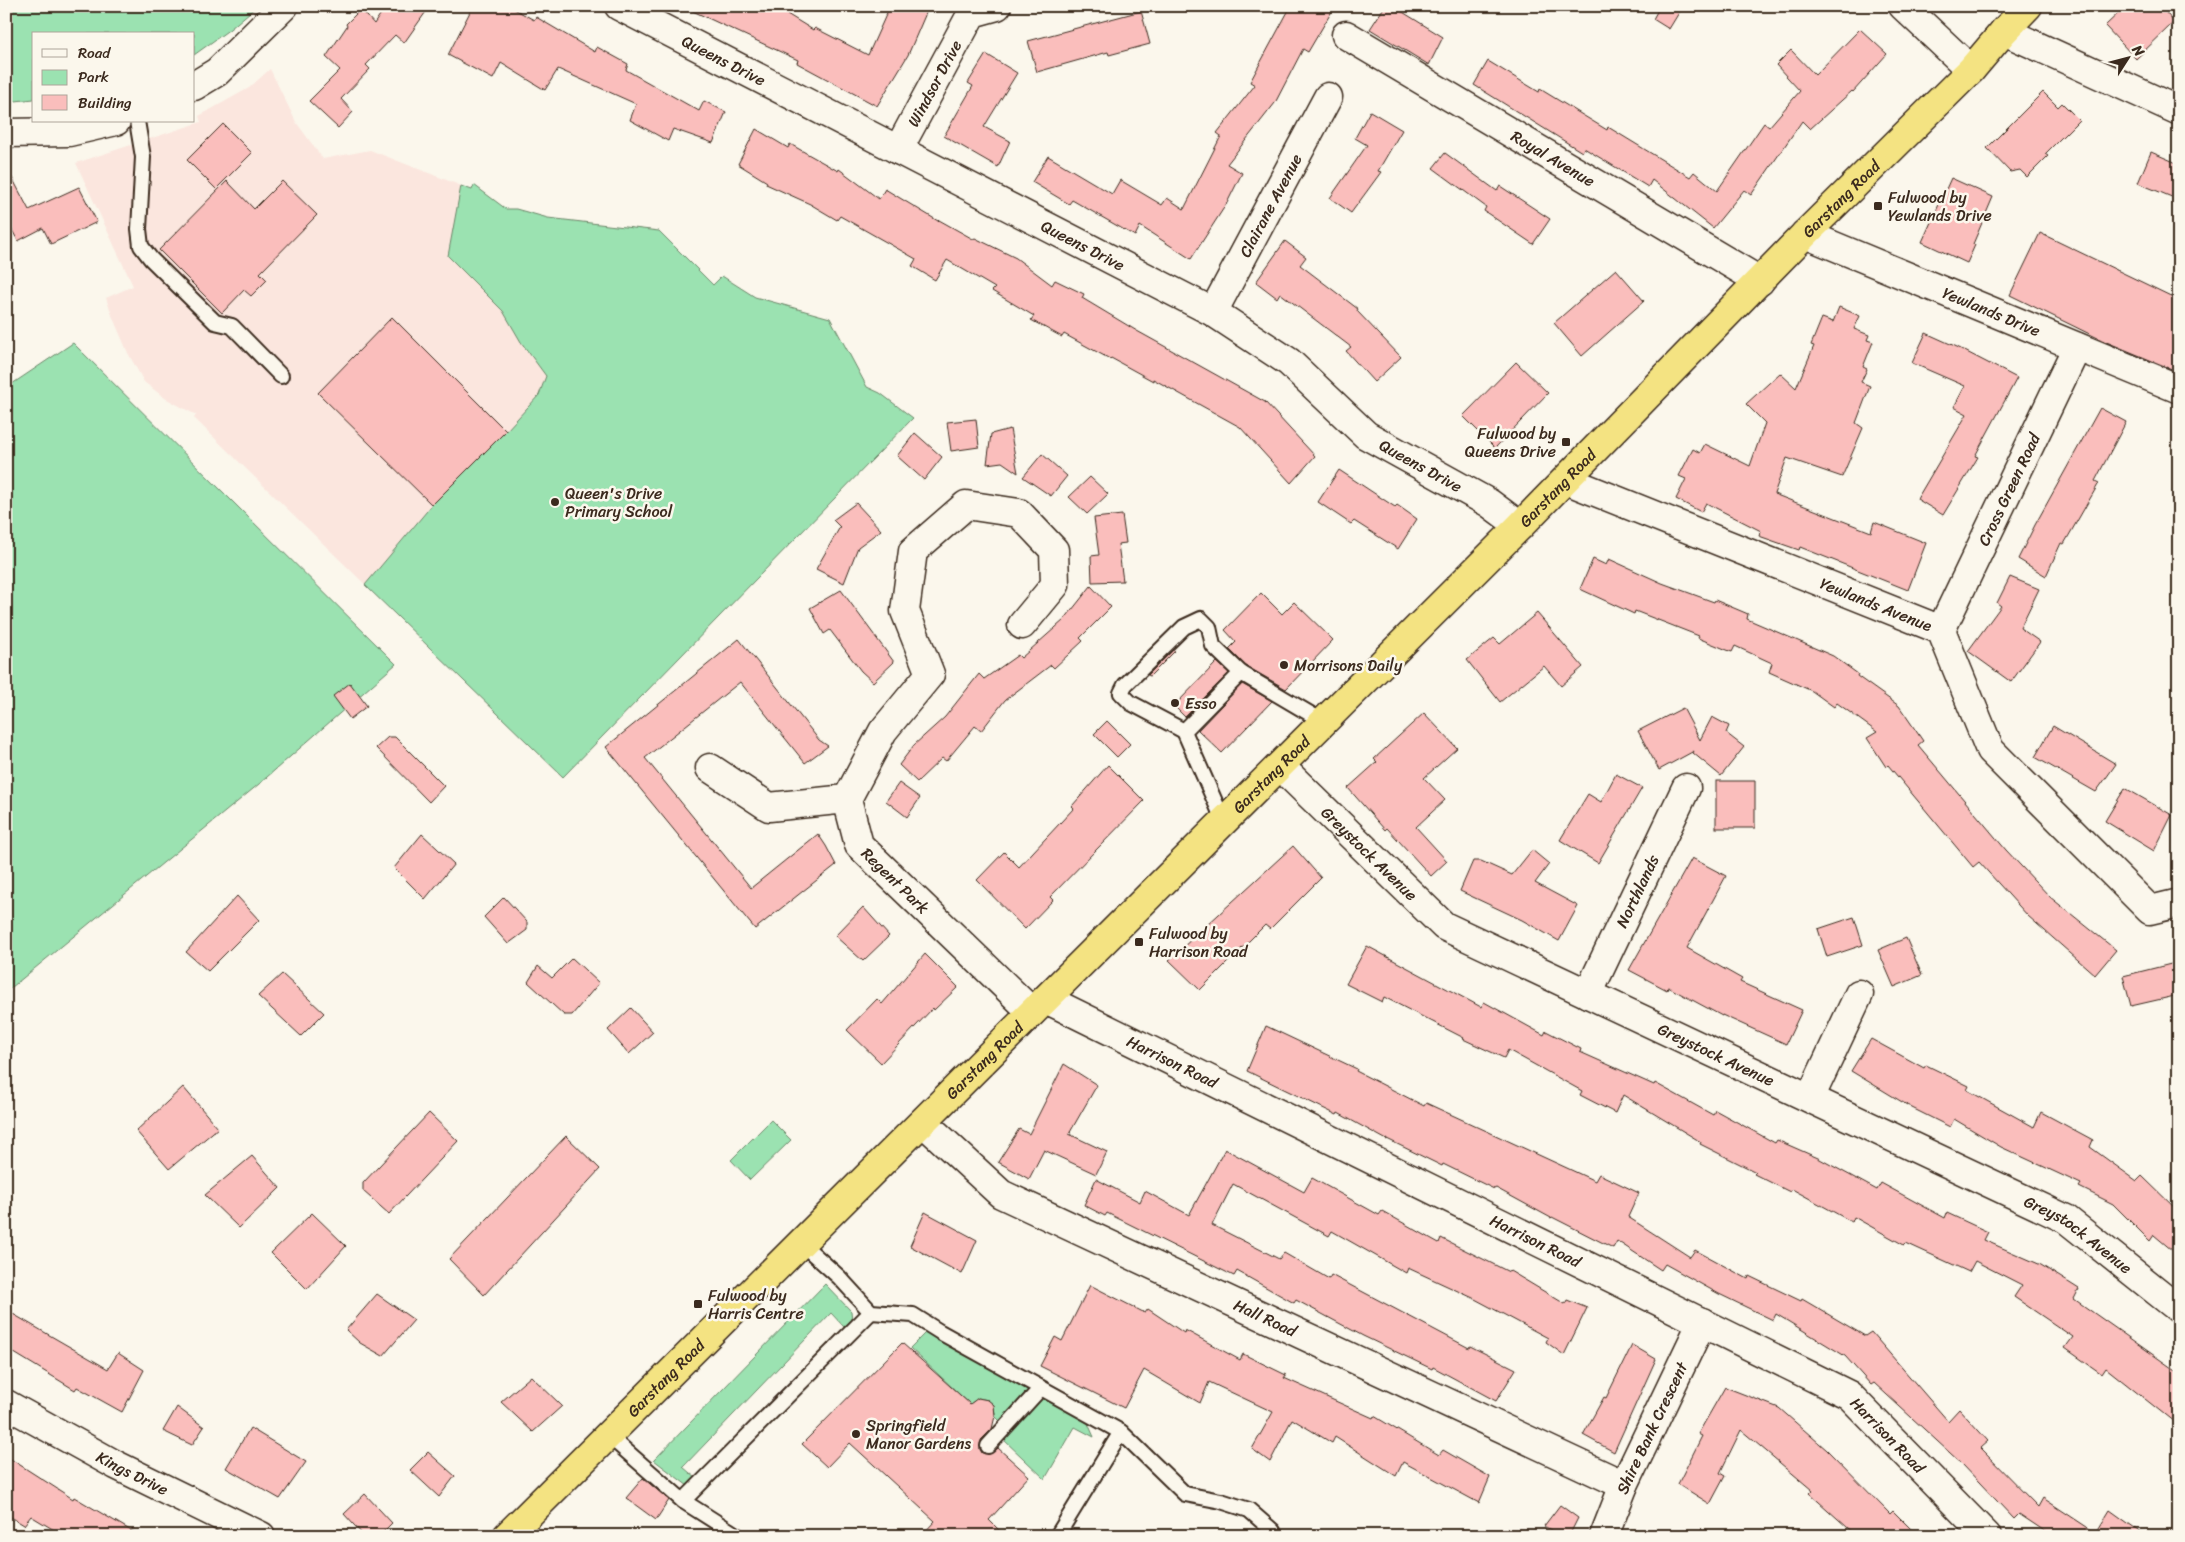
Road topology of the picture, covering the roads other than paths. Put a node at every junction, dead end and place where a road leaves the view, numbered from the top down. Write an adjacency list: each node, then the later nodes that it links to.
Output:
1 (284, 6): 9 (street)
2 (997, 6): 15 (street, Windsor Drive)
3 (1903, 6): 8 (street)
4 (2028, 6): 6 (highway, Garstang Road)
5 (623, 7): 15 (street, Queens Drive)
6 (2004, 31): 8 (highway, Garstang Road); 11 (street)
7 (1346, 35): 17 (street, Royal Avenue)
8 (1971, 70): 16 (highway, Garstang Road)
9 (195, 85)
10 (1328, 97): 18 (street, Clairane Avenue)
11 (2179, 111)
12 (112, 122): 14 (street)
13 (137, 122): 20 (lane)
14 (6, 133)
15 (898, 150): 18 (street, Queens Drive)
16 (1805, 234): 17 (highway, Garstang Road); 19 (street, Yewlands Drive)
17 (1760, 281): 22 (highway, Garstang Road)
18 (1212, 312): 23 (street, Queens Drive)
19 (2077, 347): 21 (street, Yewlands Drive); 25 (street, Cross Green Road)
20 (281, 376)
21 (2179, 389)
22 (1566, 480): 23 (highway, Garstang Road); 25 (street, Yewlands Avenue)
23 (1520, 526): 27 (highway, Garstang Road)
24 (1022, 625): 32 (street)
25 (1941, 630): 34 (street, Yewlands Avenue)
26 (1241, 673): 27 (lane); 28 (lane); 28 (lane)
27 (1324, 722): 29 (highway, Garstang Road)
28 (1184, 731): 33 (lane)
29 (1280, 766): 33 (highway, Garstang Road); 35 (street, Greystock Avenue)
30 (710, 768): 32 (street)
31 (1686, 788): 35 (street, Northlands)
32 (847, 799): 37 (street, Regent Park)
33 (1224, 822): 37 (highway, Garstang Road)
34 (2179, 903)
35 (1588, 994): 38 (street, Greystock Avenue)
36 (1859, 994): 38 (street)
37 (1039, 1006): 39 (highway, Garstang Road); 43 (street, Harrison Road)
38 (1810, 1098): 41 (street, Greystock Avenue)
39 (923, 1122): 40 (highway, Garstang Road); 49 (street, Hall Road)
40 (801, 1243): 42 (lane); 47 (highway, Garstang Road)
41 (2179, 1309)
42 (871, 1312): 44 (lane); 50 (lane)
43 (1702, 1322): 49 (street, Shire Bank Crescent); 57 (street, Harrison Road)
44 (1041, 1388): 46 (lane); 48 (lane)
45 (6, 1404): 51 (street, Kings Drive)
46 (1121, 1432): 54 (lane); 55 (lane)
47 (608, 1435): 50 (lane); 52 (highway, Garstang Road)
48 (988, 1446)
49 (1624, 1485): 56 (street, Shire Bank Crescent)
50 (683, 1501): 53 (lane)
51 (261, 1536)
52 (507, 1536)
53 (738, 1536)
54 (1058, 1536)
55 (1273, 1536)
56 (1604, 1536)
57 (1987, 1536)

